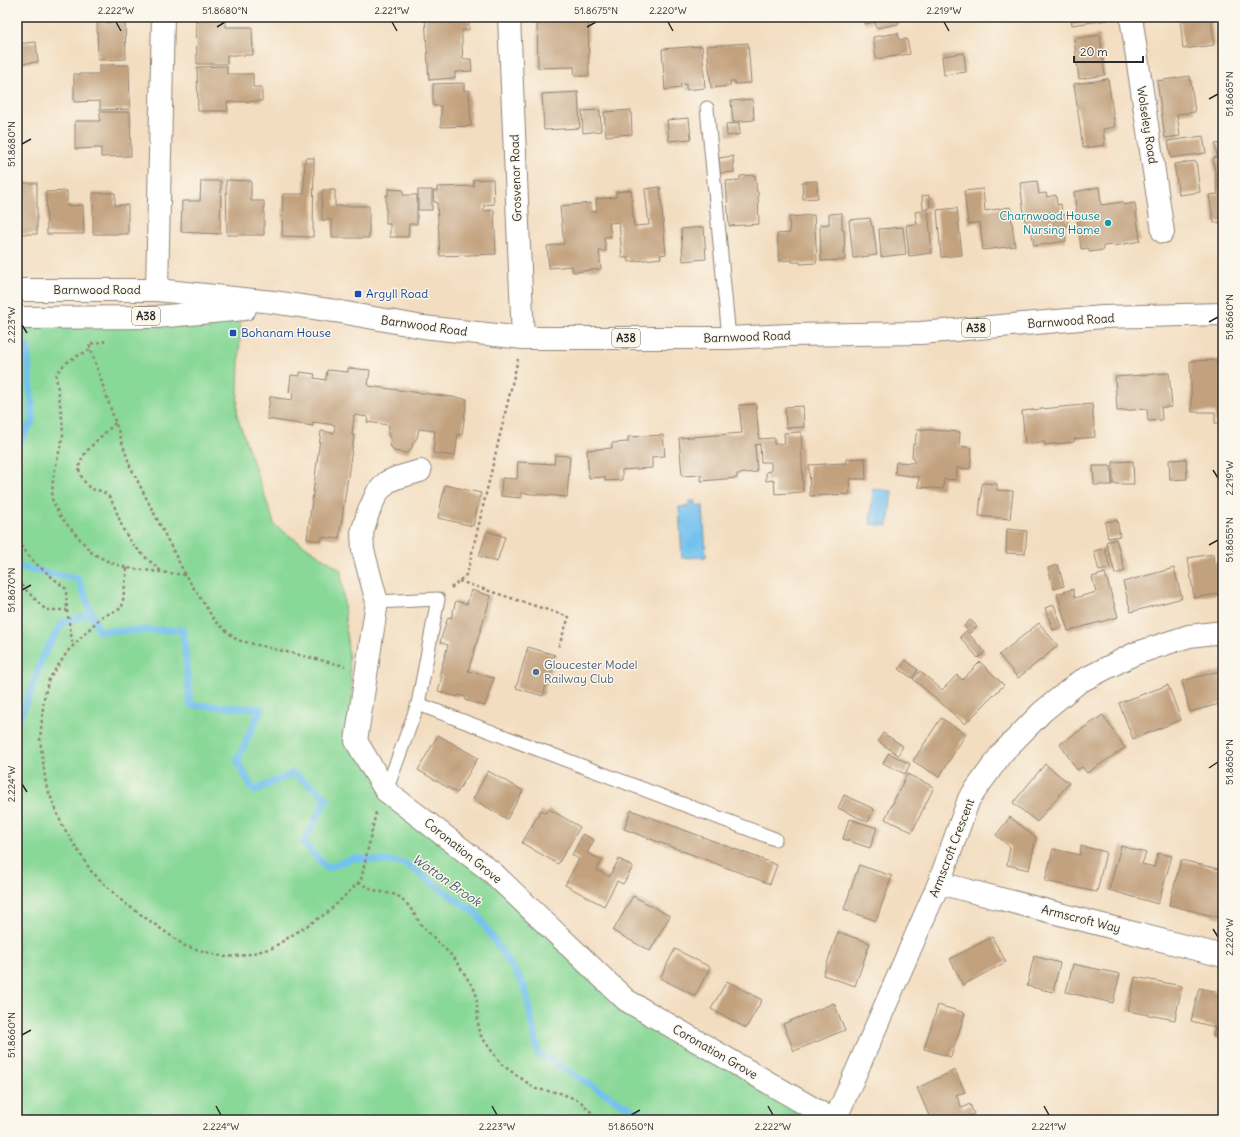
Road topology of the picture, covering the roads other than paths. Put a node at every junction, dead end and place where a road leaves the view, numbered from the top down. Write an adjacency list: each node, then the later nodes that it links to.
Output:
1 (164, 17): 7 (street)
2 (509, 17): 11 (street, Grosvenor Road)
3 (1131, 17): 5 (street, Wolseley Road)
4 (707, 108): 12 (lane)
5 (1163, 232)
6 (17, 290): 7 (street, Barnwood Road / A38)
7 (157, 290): 8 (street, Barnwood Road / A38)
8 (273, 302): 10 (street, Barnwood Road / A38); 11 (street, Barnwood Road / A38)
9 (1223, 314): 12 (street, Barnwood Road / A38)
10 (17, 318)
11 (523, 338): 12 (street, Barnwood Road / A38)
12 (728, 338)
13 (420, 472): 14 (street, Coronation Grove)
14 (377, 602): 16 (lane); 17 (street, Coronation Grove)
15 (1223, 632): 19 (street, Armscroft Crescent)
16 (418, 704): 17 (lane); 18 (lane)
17 (385, 788): 21 (street, Coronation Grove)
18 (775, 839)
19 (940, 883): 20 (street, Armscroft Way); 21 (street, Armscroft Crescent)
20 (1223, 956)
21 (834, 1120)

